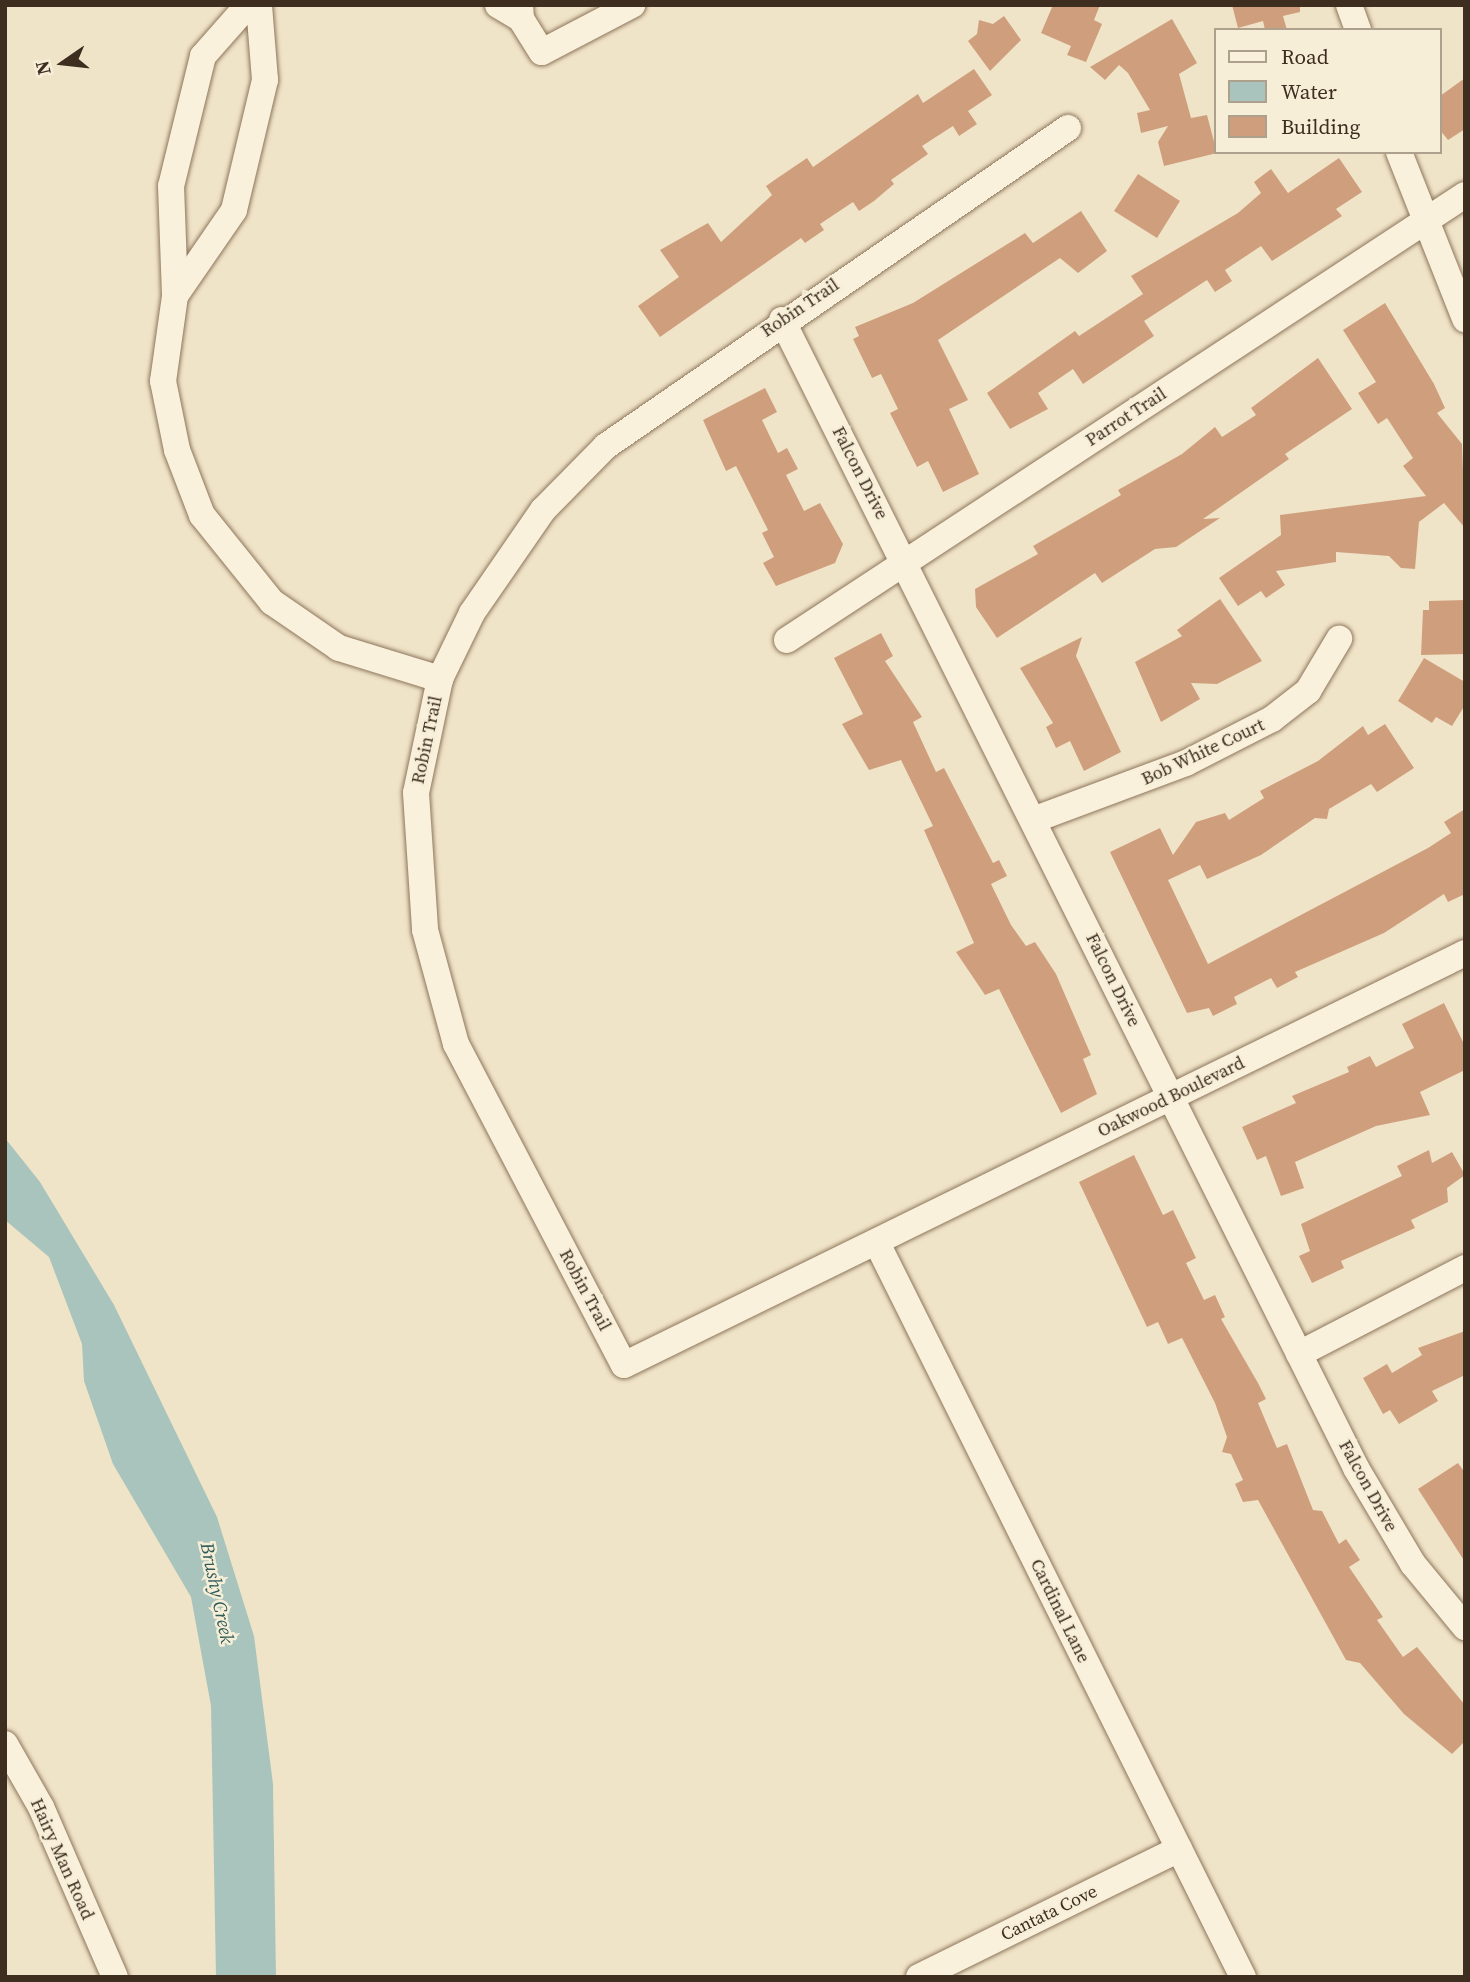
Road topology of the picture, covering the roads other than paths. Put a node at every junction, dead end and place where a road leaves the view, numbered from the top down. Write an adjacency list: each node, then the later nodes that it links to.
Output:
1 (248, 5): 12 (street)
2 (259, 5): 12 (street)
3 (498, 5): 6 (street)
4 (632, 5): 6 (street)
5 (1349, 5): 7 (street)
6 (520, 12)
7 (1357, 28)
8 (1068, 128): 14 (street, Robin Trail)
9 (1400, 154): 11 (street)
10 (1465, 195): 11 (street, Parrot Trail)
11 (1423, 222): 13 (street); 15 (street, Parrot Trail)
12 (175, 296): 18 (street)
13 (1465, 319)
14 (782, 320): 15 (street, Falcon Drive); 18 (street, Robin Trail)
15 (905, 562): 17 (street, Parrot Trail); 19 (street, Falcon Drive)
16 (1339, 639): 19 (street, Bob White Court)
17 (787, 640)
18 (440, 679): 22 (street, Robin Trail)
19 (1033, 820): 21 (street, Falcon Drive)
20 (1465, 953): 21 (street, Oakwood Boulevard)
21 (1170, 1096): 22 (street, Oakwood Boulevard); 24 (street, Falcon Drive)
22 (878, 1245): 27 (street, Cardinal Lane)
23 (1465, 1268): 24 (street)
24 (1299, 1354): 25 (street, Falcon Drive)
25 (1463, 1623)
26 (5, 1744): 28 (street, Hairy Man Road)
27 (1179, 1849): 29 (street, Cantata Cove); 30 (street, Cardinal Lane)
28 (115, 1977)
29 (919, 1977)
30 (1243, 1977)

